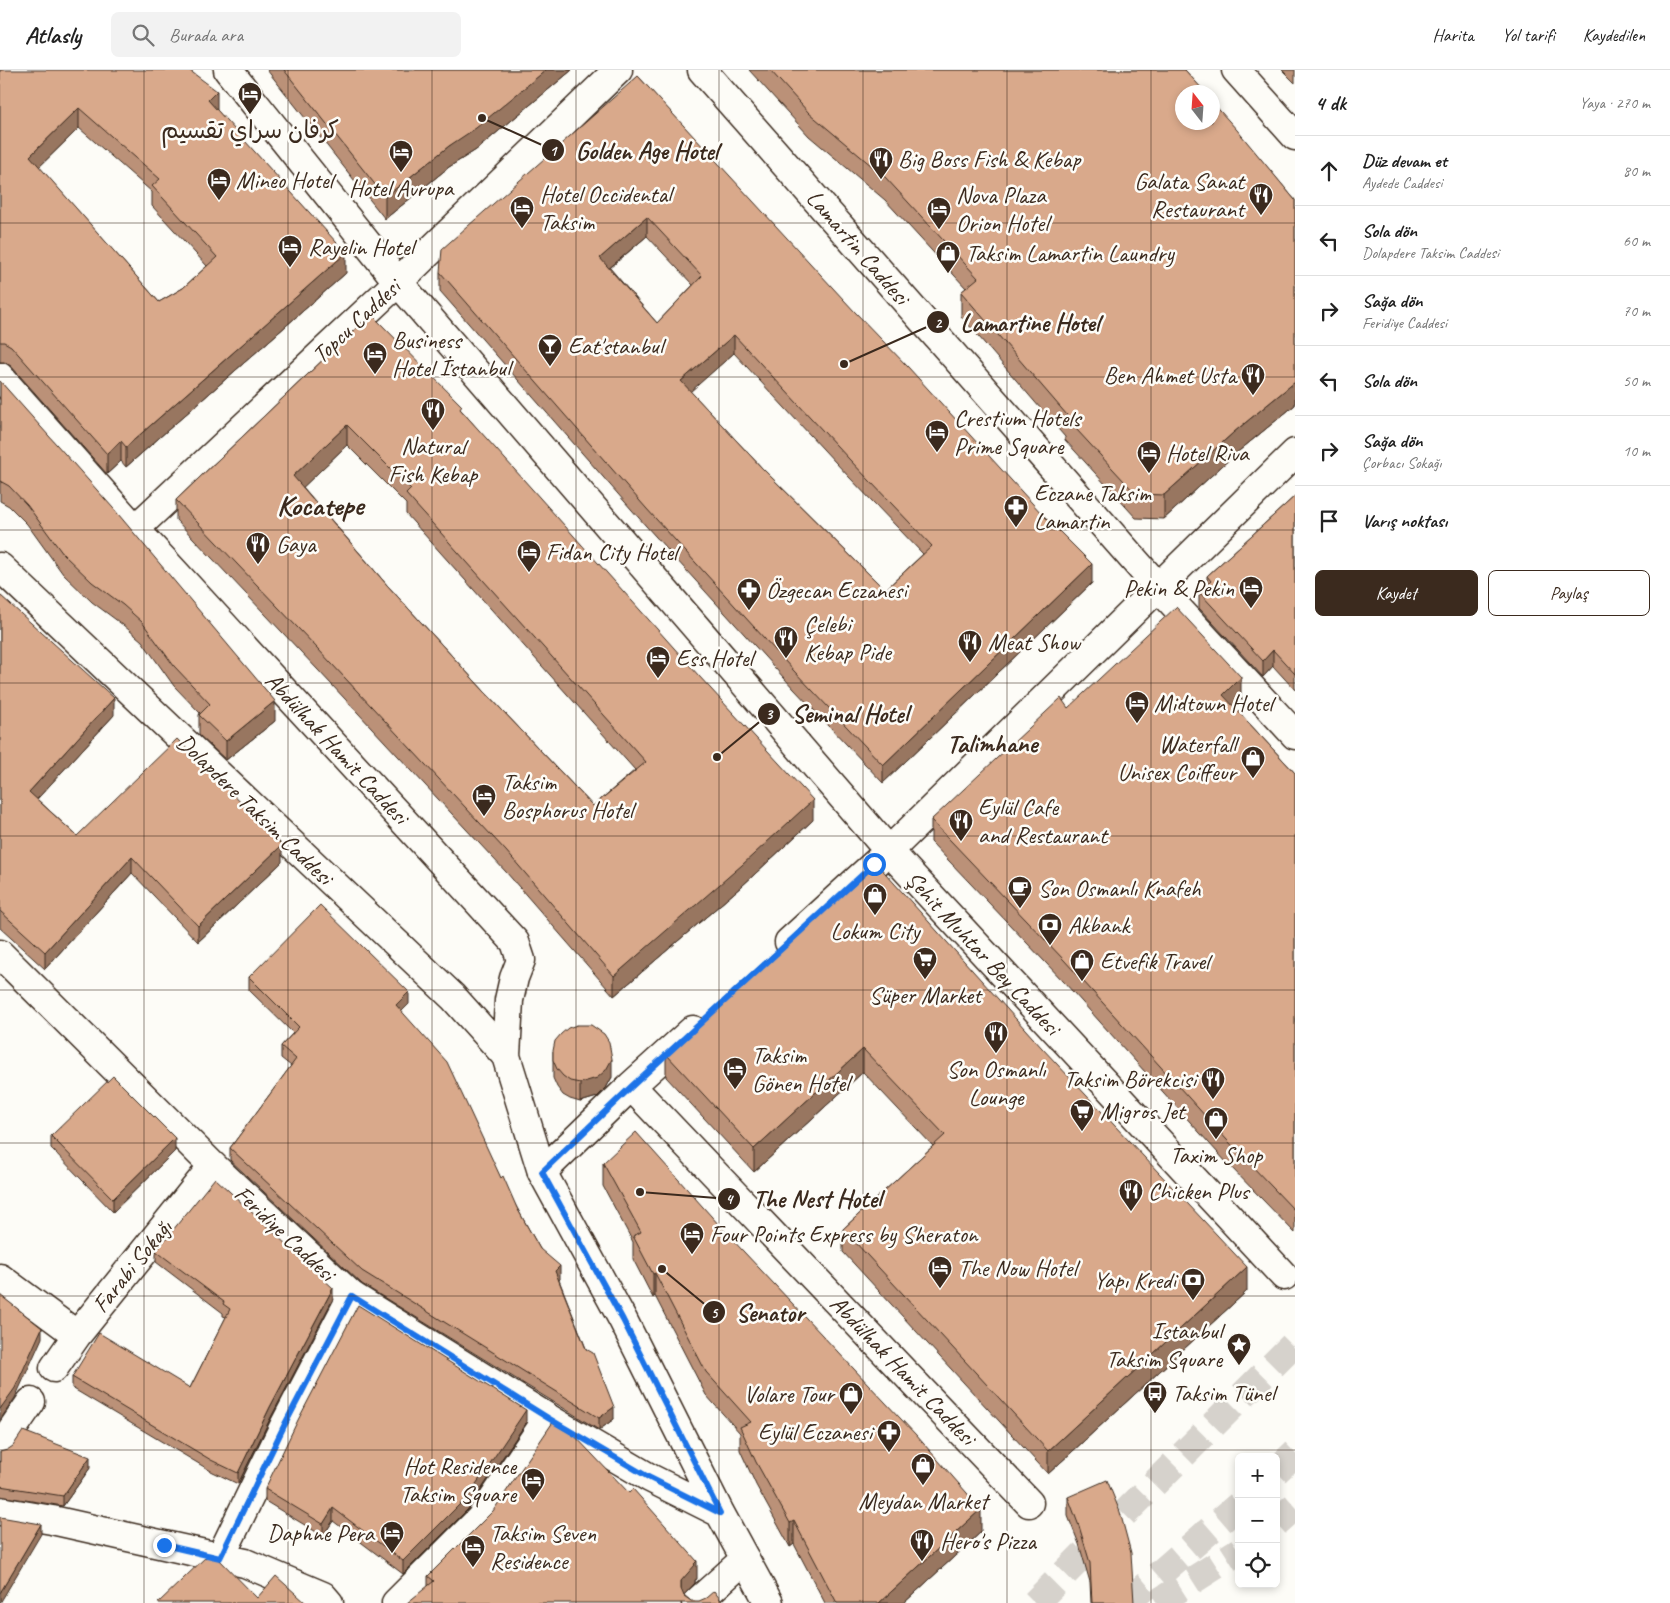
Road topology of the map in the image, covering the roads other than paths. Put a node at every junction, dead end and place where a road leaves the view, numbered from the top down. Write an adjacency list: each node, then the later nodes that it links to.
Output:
1 (228, 70): 6 (street, Şehit Muhtar Bey Caddesi)
2 (618, 70): 6 (street, Topcu Caddesi)
3 (702, 70): 11 (street, Lamartin Caddesi)
4 (1236, 70): 5 (street)
5 (1295, 136)
6 (398, 282): 9 (street, Topcu Caddesi); 13 (street, Şehit Muhtar Bey Caddesi)
7 (0, 377): 9 (street, Abdülhak Hamit Caddesi)
8 (1295, 453): 11 (street)
9 (135, 529): 17 (street, Abdülhak Hamit Caddesi)
10 (0, 567): 17 (street, Dolapdere Taksim Caddesi)
11 (1158, 587): 12 (street, Lamartin Caddesi); 13 (street)
12 (1295, 735)
13 (889, 851): 15 (street); 21 (street, Şehit Muhtar Bey Caddesi)
14 (0, 954): 19 (street, Feridiye Caddesi)
15 (771, 958)
16 (712, 1012): 18 (street)
17 (506, 1056): 20 (street, Abdülhak Hamit Caddesi)
18 (632, 1086): 20 (street); 29 (street, Abdülhak Hamit Caddesi)
19 (213, 1166): 23 (street, Feridiye Caddesi); 24 (street, Farabi Sokağı)
20 (542, 1172): 31 (street)
21 (1284, 1276)
22 (0, 1278): 24 (street)
23 (352, 1296): 27 (street, Feridiye Caddesi); 32 (street)
24 (77, 1335): 25 (street, Farabi Sokağı)
25 (54, 1368)
26 (30, 1402): 28 (street)
27 (548, 1418): 31 (street, Feridiye Caddesi); 35 (street)
28 (2, 1439)
29 (1029, 1503)
30 (0, 1511): 32 (street)
31 (720, 1513): 33 (street)
32 (220, 1558): 34 (street)
33 (745, 1559): 36 (street); 37 (street)
34 (329, 1603)
35 (396, 1603)
36 (696, 1603)
37 (769, 1603)

